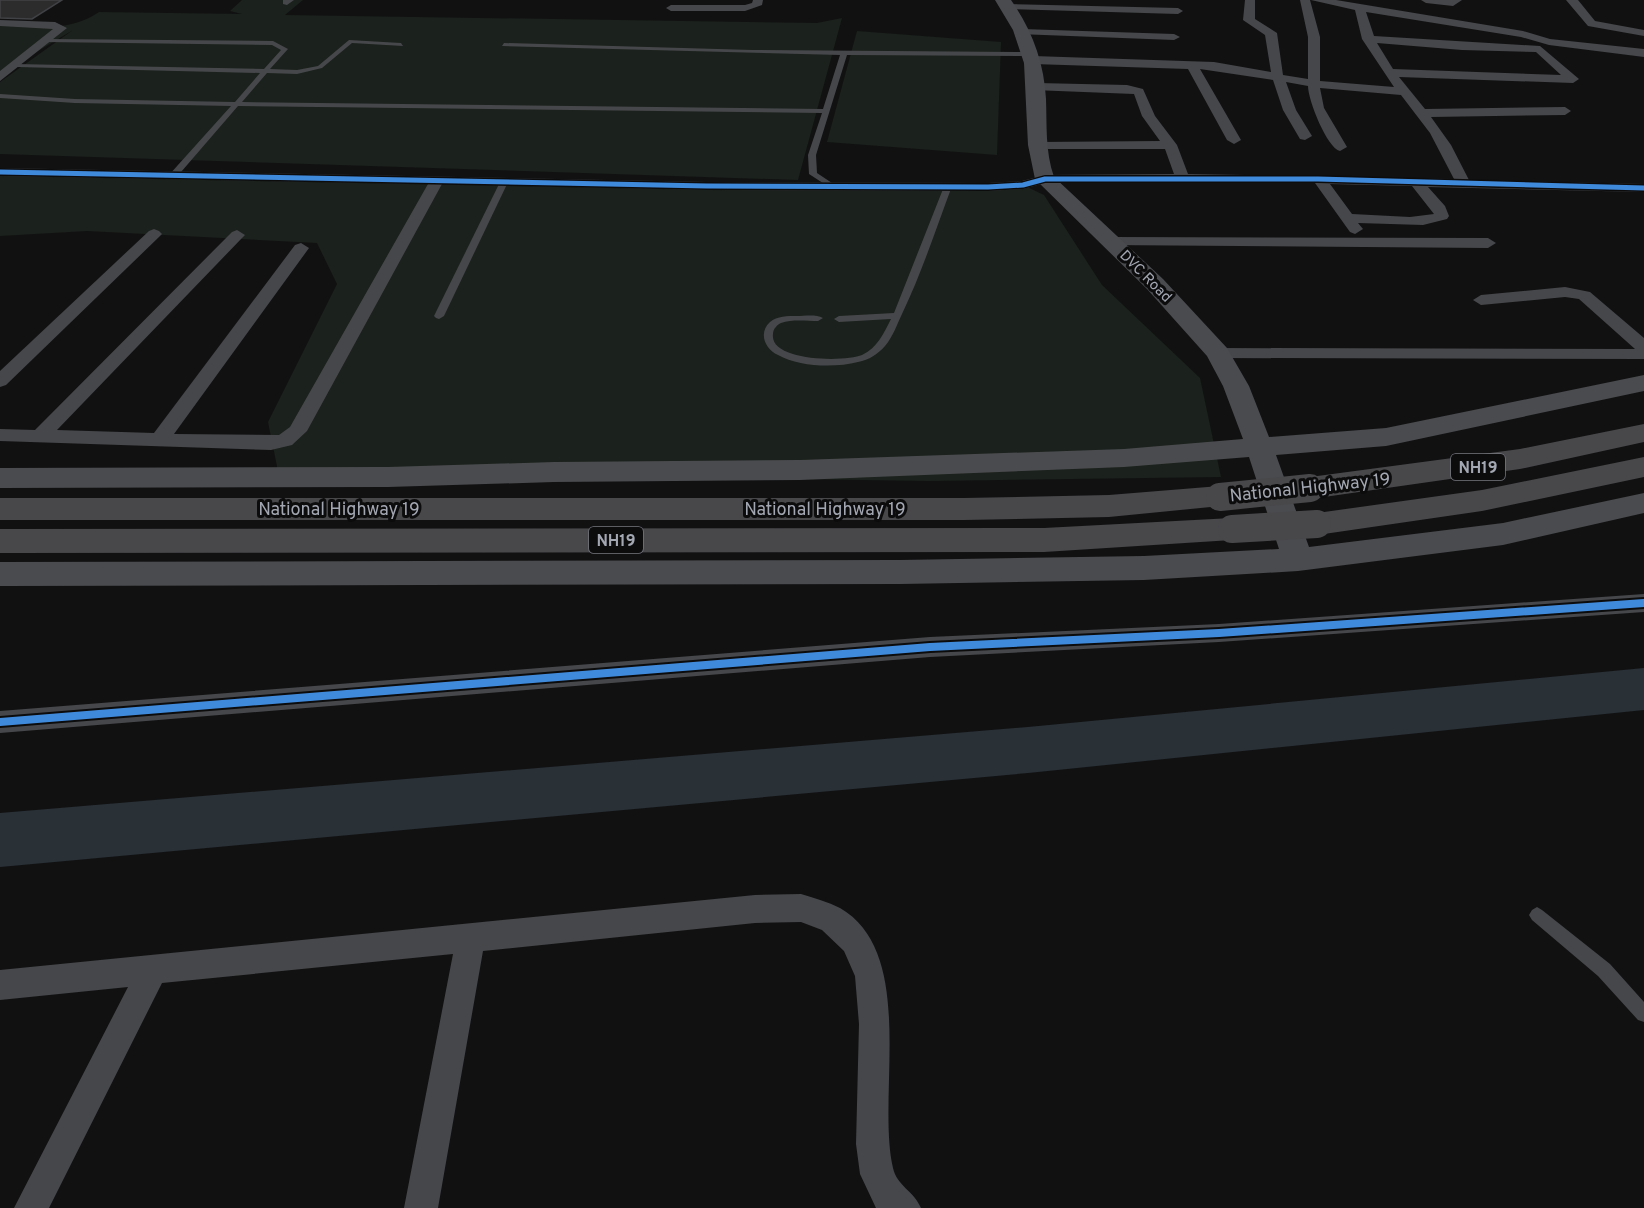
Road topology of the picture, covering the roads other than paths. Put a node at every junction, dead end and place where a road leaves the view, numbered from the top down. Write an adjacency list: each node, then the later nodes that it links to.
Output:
1 (758, 0): 10 (street)
2 (1250, 0): 27 (street)
3 (1305, 0): 29 (street)
4 (1316, 0): 9 (street)
5 (1426, 0): 6 (street)
6 (1457, 0)
7 (1571, 0): 14 (street)
8 (1006, 3): 12 (main road); 13 (street)
9 (1359, 7): 15 (street); 19 (street)
10 (671, 8)
11 (0, 23): 16 (street)
12 (1022, 32): 13 (street); 22 (main road)
13 (1176, 33): 22 (street); 24 (street)
14 (1644, 33)
15 (1368, 39): 19 (street); 26 (street)
16 (47, 41): 23 (street); 25 (lane)
17 (402, 45): 25 (lane)
18 (504, 45): 20 (lane)
19 (1545, 46): 21 (street); 26 (street)
20 (844, 53): 22 (lane); 34 (lane)
21 (1644, 53)
22 (1032, 57): 30 (main road)
23 (17, 65): 25 (lane); 28 (street)
24 (1192, 65): 27 (street); 38 (street)
25 (268, 71): 33 (lane)
26 (1392, 73): 31 (street)
27 (1276, 76): 29 (street); 37 (street)
28 (0, 77)
29 (1314, 84): 31 (street); 41 (street)
30 (1036, 87): 39 (street); 40 (main road)
31 (1404, 92): 36 (street)
32 (0, 96): 33 (lane)
33 (238, 104): 34 (lane); 43 (lane)
34 (826, 111): 50 (lane)
35 (1565, 111): 36 (street)
36 (1421, 112): 51 (street)
37 (1305, 136)
38 (1234, 140)
39 (1170, 145): 40 (street); 45 (street)
40 (1038, 147): 44 (main road)
41 (1340, 147)
42 (0, 172): 43 (street)
43 (172, 177): 47 (street)
44 (1045, 179): 45 (street); 52 (street); 57 (main road, DVC Road)
45 (1183, 179): 46 (street)
46 (1319, 179): 49 (street); 54 (street)
47 (437, 180): 48 (street); 74 (street)
48 (505, 180): 50 (street); 62 (lane)
49 (1417, 183): 51 (street); 54 (street)
50 (829, 185): 52 (street)
51 (1464, 185): 53 (street)
52 (948, 186): 63 (lane)
53 (1644, 189)
54 (1347, 218): 59 (street)
55 (154, 234): 69 (street)
56 (237, 235): 73 (street)
57 (1111, 242): 59 (street); 67 (main road, DVC Road)
58 (1488, 243): 59 (street)
59 (1366, 244)
60 (301, 248): 74 (street)
61 (1481, 300): 66 (street)
62 (439, 316)
63 (896, 316): 64 (lane); 65 (lane)
64 (818, 318)
65 (839, 318)
66 (1644, 347)
67 (1218, 353): 68 (street); 75 (main road, DVC Road)
68 (1644, 354)
69 (0, 381)
70 (1644, 383): 75 (main road)
71 (1644, 434): 79 (highway, National Highway 19 / NH19, bridge)
72 (0, 435): 73 (street)
73 (41, 435): 74 (street)
74 (160, 439)
75 (1258, 447): 77 (main road); 81 (main road, DVC Road)
76 (1644, 467): 80 (highway, NH19, bridge)
77 (0, 478)
78 (1644, 502): 81 (main road)
79 (0, 509)
80 (0, 541)
81 (1298, 560): 82 (main road)
82 (0, 574)
83 (1644, 603): 84 (street)
84 (0, 722)
85 (1537, 915): 89 (lane)
86 (471, 938): 87 (street); 91 (street); 92 (street)
87 (153, 970): 88 (street); 90 (street)
88 (0, 985)
89 (1644, 1014)
90 (31, 1208)
91 (421, 1208)
92 (904, 1208)

